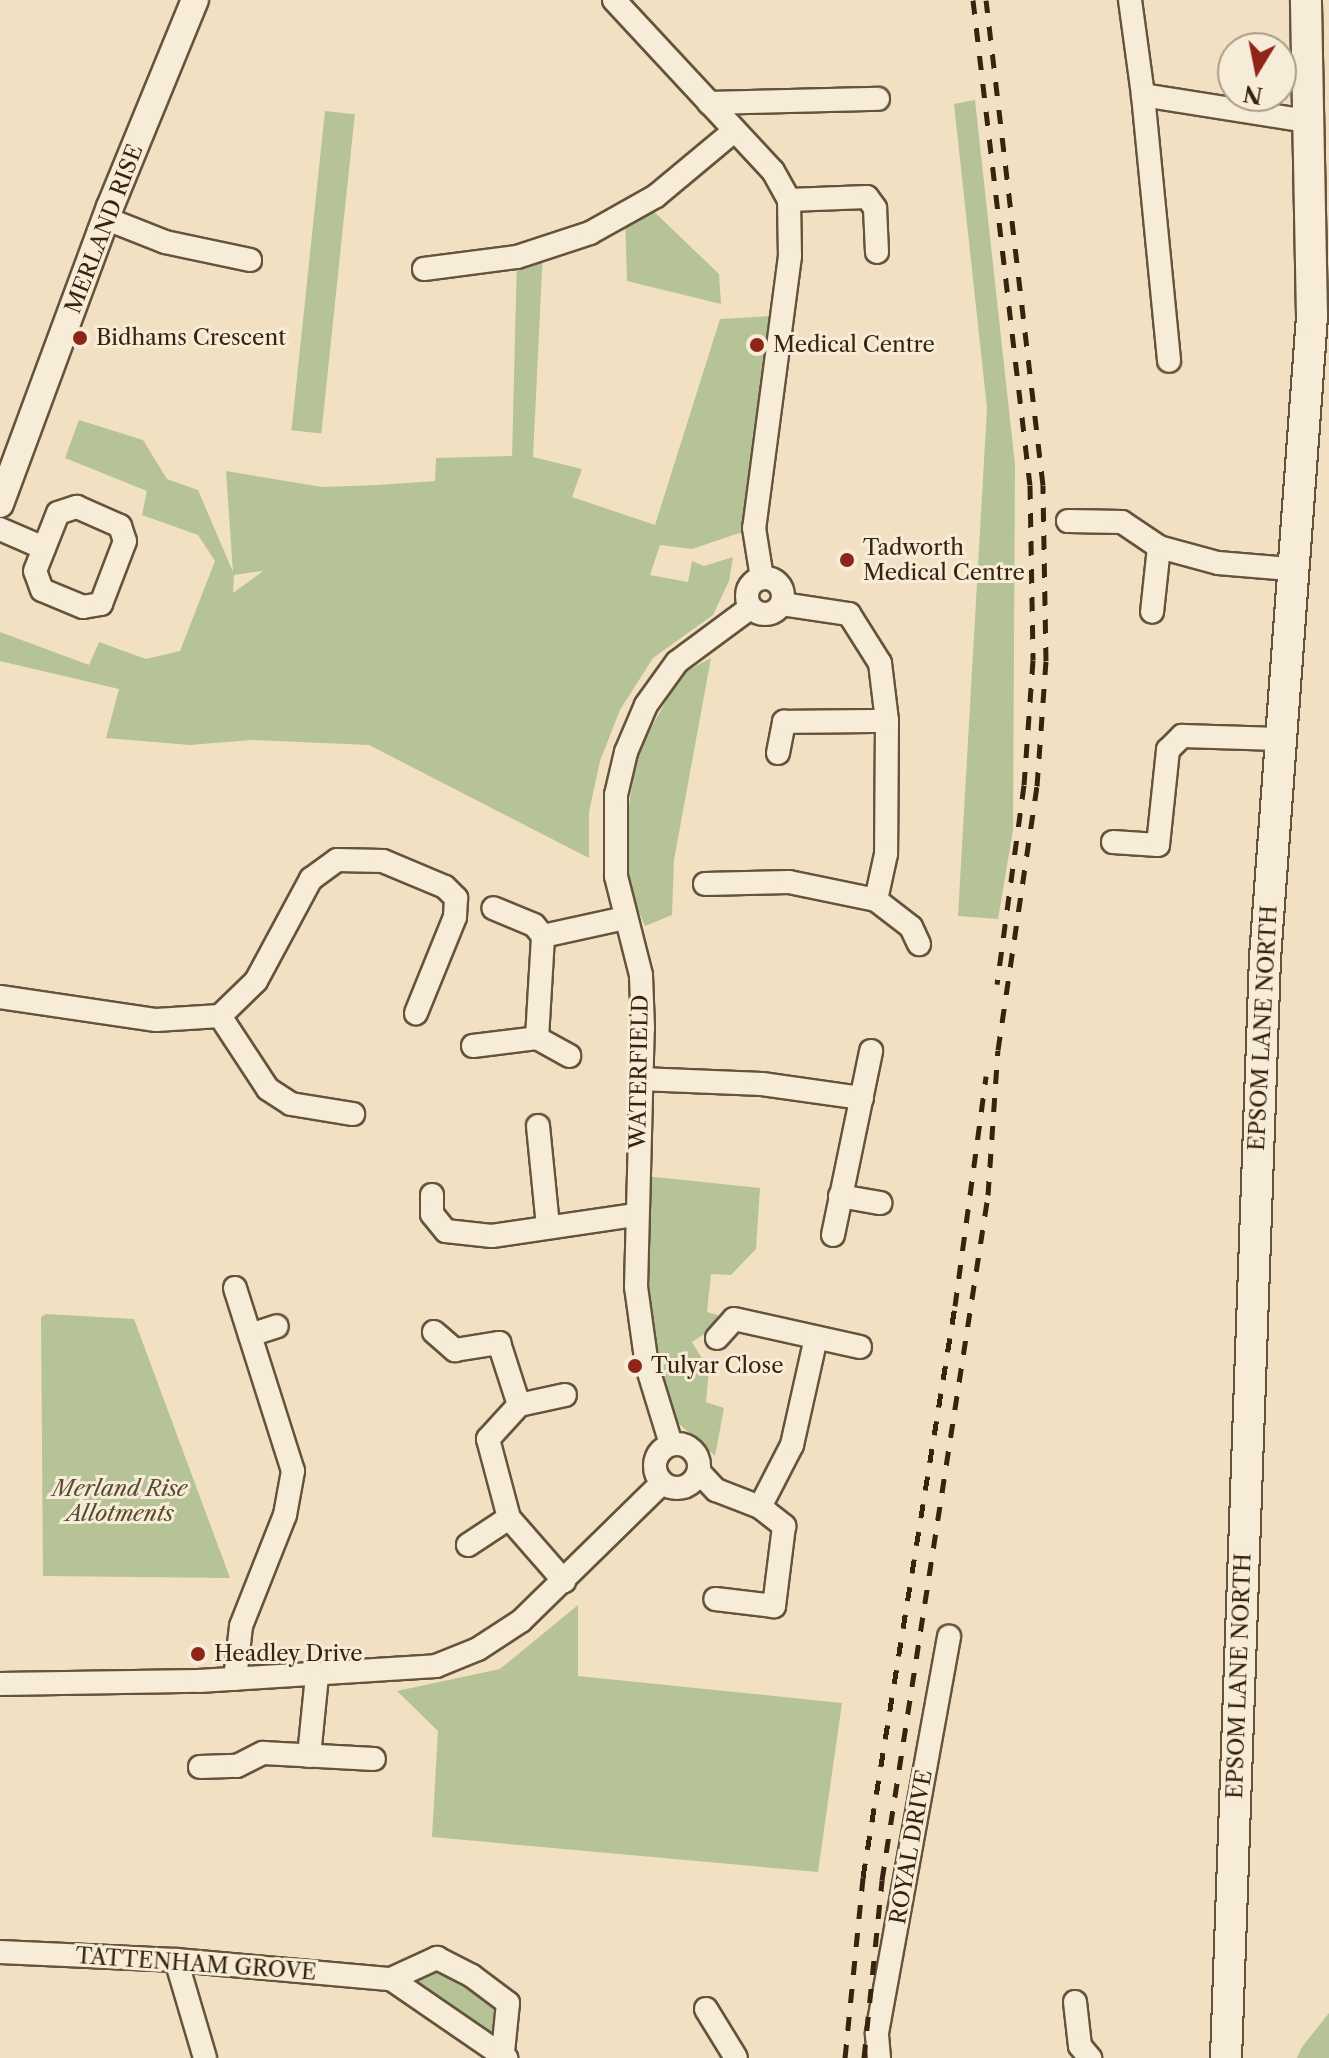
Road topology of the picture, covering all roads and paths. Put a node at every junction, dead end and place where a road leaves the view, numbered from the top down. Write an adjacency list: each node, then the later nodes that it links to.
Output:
1 (195, 0): 11 (street, MERLAND RISE)
2 (1130, 0): 5 (street)
3 (1306, 0): 8 (main road, EPSOM LANE NORTH)
4 (622, 3): 7 (street)
5 (1143, 95): 8 (street); 15 (street)
6 (878, 99): 7 (street)
7 (709, 103): 9 (street)
8 (1308, 121): 21 (main road, EPSOM LANE NORTH)
9 (734, 131): 10 (street); 14 (street)
10 (789, 200): 12 (street); 22 (street)
11 (107, 219): 13 (street); 16 (street, MERLAND RISE)
12 (877, 252)
13 (250, 260)
14 (424, 269)
15 (1169, 361)
16 (0, 504)
17 (1068, 521): 19 (street)
18 (0, 529): 20 (street)
19 (1159, 547): 21 (street); 25 (street)
20 (44, 548): 20 (street)
21 (1290, 569): 27 (main road, EPSOM LANE NORTH)
22 (762, 578): 23 (street); 24 (street)
23 (782, 604): 24 (street); 26 (street)
24 (750, 608): 33 (street, WATERFIELD)
25 (1152, 612)
26 (887, 721): 28 (street); 31 (street)
27 (1279, 739): 29 (street); 87 (main road, EPSOM LANE NORTH)
28 (778, 753)
29 (1113, 842)
30 (705, 884): 31 (street)
31 (876, 900): 35 (street)
32 (493, 908): 34 (street)
33 (625, 918): 34 (street); 43 (street, WATERFIELD)
34 (543, 936): 39 (street)
35 (919, 944)
36 (0, 997): 38 (street)
37 (416, 1013): 38 (street)
38 (220, 1016): 45 (street)
39 (537, 1038): 40 (street); 42 (street)
40 (473, 1046)
41 (871, 1051): 44 (street)
42 (569, 1056)
43 (640, 1079): 44 (street); 50 (street, WATERFIELD)
44 (862, 1098): 48 (street)
45 (353, 1114)
46 (538, 1126): 51 (street)
47 (432, 1195): 51 (street)
48 (840, 1196): 49 (street); 52 (street)
49 (880, 1203)
50 (635, 1215): 51 (street); 62 (street, WATERFIELD)
51 (548, 1227)
52 (833, 1235)
53 (235, 1288): 56 (street)
54 (277, 1326): 56 (street)
55 (434, 1332): 61 (street)
56 (250, 1335): 72 (street)
57 (717, 1338): 58 (street)
58 (816, 1338): 59 (street); 65 (street)
59 (860, 1347)
60 (565, 1395): 61 (street)
61 (519, 1405): 66 (street)
62 (671, 1444): 63 (street); 64 (street)
63 (699, 1472): 64 (street); 65 (street)
64 (662, 1483): 68 (street)
65 (760, 1507): 69 (street)
66 (509, 1518): 67 (street); 68 (street)
67 (468, 1545)
68 (564, 1581): 71 (street)
69 (715, 1599)
70 (949, 1636): 85 (street, ROYAL DRIVE)
71 (317, 1676): 72 (street); 74 (street)
72 (235, 1679): 73 (street)
73 (0, 1684)
74 (309, 1756): 75 (street); 76 (street)
75 (374, 1759)
76 (200, 1767)
77 (0, 1952): 78 (street, TATTENHAM GROVE)
78 (176, 1960): 79 (street, TATTENHAM GROVE); 83 (street)
79 (391, 1979): 82 (street, TATTENHAM GROVE); 82 (street, TATTENHAM GROVE)
80 (1075, 2002): 86 (street)
81 (706, 2009): 84 (street)
82 (504, 2055)
83 (205, 2058)
84 (736, 2058)
85 (879, 2058)
86 (1090, 2058)
87 (1226, 2058)

